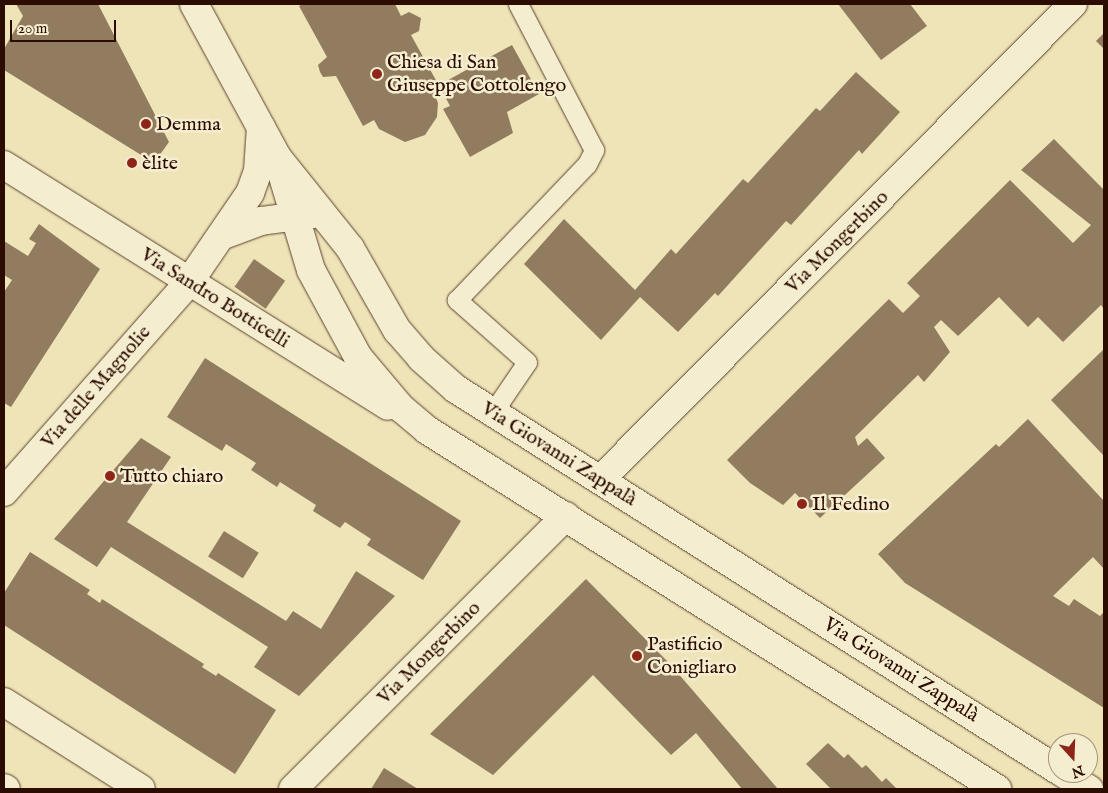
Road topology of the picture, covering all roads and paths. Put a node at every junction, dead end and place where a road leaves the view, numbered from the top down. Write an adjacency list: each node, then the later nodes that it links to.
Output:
1 (194, 4): 4 (street, Via Giovanni Zappalà)
2 (518, 4): 13 (lane)
3 (1073, 4): 15 (street, Via Mongerbino)
4 (261, 127): 5 (street, Via Giovanni Zappalà); 9 (street, Via delle Magnolie)
5 (277, 157): 7 (street); 8 (street, Via Giovanni Zappalà)
6 (4, 165): 12 (street, Via Sandro Botticelli)
7 (295, 214): 8 (street); 9 (street); 11 (street)
8 (324, 215): 10 (street, Via Giovanni Zappalà)
9 (221, 236): 12 (street, Via delle Magnolie)
10 (350, 248): 11 (street); 13 (street, Via Giovanni Zappalà)
11 (312, 270): 14 (street)
12 (189, 282): 14 (street, Via Sandro Botticelli); 16 (street, Via delle Magnolie)
13 (493, 412): 15 (street, Via Giovanni Zappalà)
14 (426, 430): 17 (street)
15 (600, 480): 19 (street, Via Giovanni Zappalà)
16 (4, 492)
17 (566, 516): 21 (street, Via Mongerbino); 22 (street)
18 (4, 702): 20 (street)
19 (1048, 764)
20 (141, 789)
21 (293, 789)
22 (997, 789)

